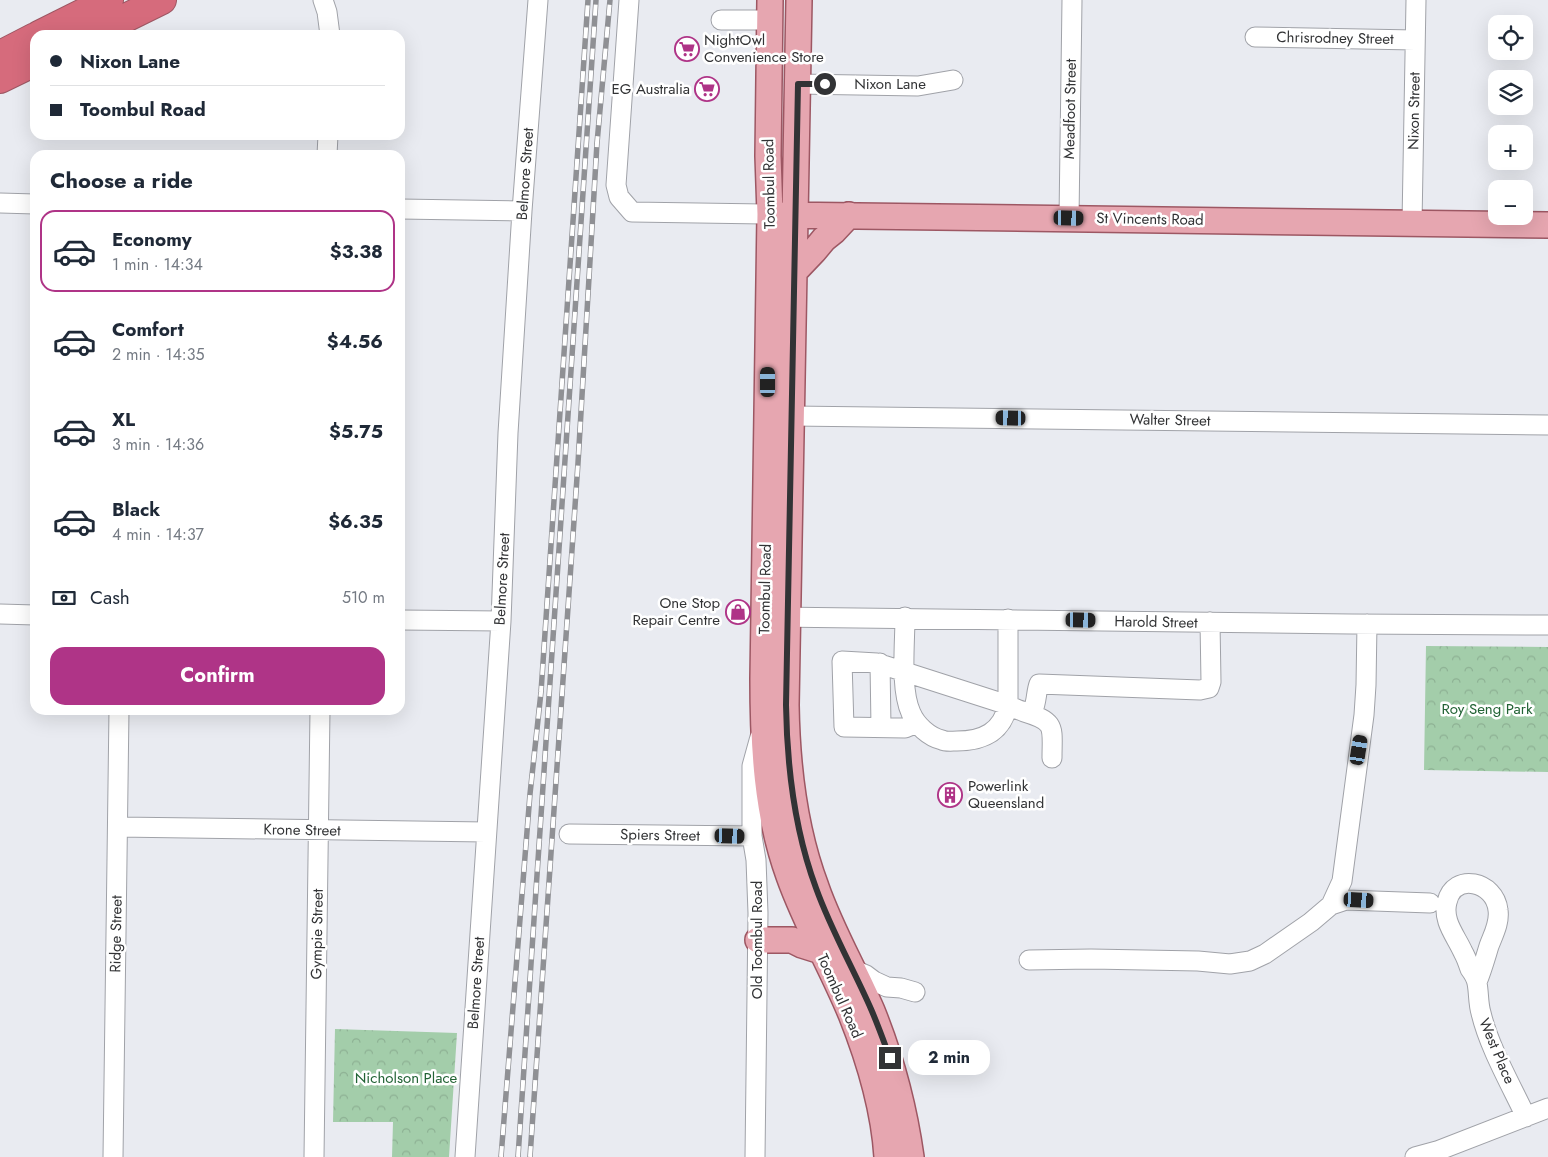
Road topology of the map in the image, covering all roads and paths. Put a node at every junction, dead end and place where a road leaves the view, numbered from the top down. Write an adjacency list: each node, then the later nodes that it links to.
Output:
1 (162, 0): 8 (highway)
2 (323, 0): 13 (street)
3 (538, 0): 25 (street, Belmore Street)
4 (629, 0): 26 (street, St Vincents Road)
5 (799, 0): 21 (main road, Toombul Road)
6 (1072, 0): 29 (street, Meadfoot Street)
7 (1416, 0): 16 (street, Nixon Street)
8 (108, 6): 11 (highway); 12 (highway)
9 (730, 10): 10 (street)
10 (770, 10): 26 (main road, Toombul Road)
11 (51, 30)
12 (93, 30)
13 (329, 30)
14 (1255, 37): 16 (street, Chrisrodney Street)
15 (30, 39): 17 (highway)
16 (1415, 40): 30 (street, Nixon Street)
17 (0, 54)
18 (30, 64): 19 (highway)
19 (0, 79)
20 (953, 80): 21 (street, Nixon Lane)
21 (798, 84): 27 (main road, Toombul Road)
22 (0, 203): 23 (street)
23 (30, 204)
24 (405, 209): 25 (street)
25 (522, 211): 41 (street, Belmore Street)
26 (770, 214): 27 (main road, St Vincents Road); 37 (main road, Toombul Road)
27 (795, 215): 28 (main road, St Vincents Road); 32 (main road, Toombul Road)
28 (850, 216): 29 (main road, St Vincents Road); 32 (main road)
29 (1069, 218): 30 (main road, St Vincents Road)
30 (1412, 223): 31 (main road, St Vincents Road)
31 (1548, 225)
32 (794, 272): 33 (main road, Toombul Road)
33 (792, 416): 34 (street, Walter Street); 37 (main road, Toombul Road)
34 (1548, 425)
35 (0, 614): 36 (street)
36 (30, 615)
37 (777, 617): 38 (street, Harold Street); 51 (main road, Toombul Road); 64 (main road, Toombul Road)
38 (906, 617): 39 (street, Harold Street); 46 (street)
39 (1008, 619): 42 (street, Harold Street); 47 (street)
40 (405, 620): 41 (street)
41 (501, 621): 56 (street, Belmore Street)
42 (1210, 622): 43 (street, Harold Street); 47 (street)
43 (1367, 624): 44 (street, Harold Street); 59 (street)
44 (1548, 625)
45 (880, 663): 46 (street); 52 (street); 52 (street)
46 (905, 672): 47 (street); 50 (street)
47 (1016, 708): 50 (street); 53 (street)
48 (119, 715): 54 (street, Ridge Street)
49 (320, 715): 55 (street, Gympie Street)
50 (917, 723): 52 (street)
51 (763, 725): 58 (street, Old Toombul Road); 62 (main road, Toombul Road)
52 (881, 727)
53 (1052, 758)
54 (118, 827): 55 (street, Krone Street); 71 (street, Ridge Street)
55 (319, 830): 56 (street, Krone Street); 72 (street, Gympie Street)
56 (486, 832): 73 (street, Belmore Street)
57 (569, 834): 58 (street, Spiers Street)
58 (752, 836): 61 (street, Old Toombul Road)
59 (1331, 905): 60 (street); 63 (street)
60 (1430, 907)
61 (758, 940): 62 (main road); 74 (street, Old Toombul Road)
62 (821, 951): 75 (main road, Toombul Road)
63 (1029, 960)
64 (852, 970): 66 (street); 68 (main road, Toombul Road)
65 (1477, 982): 65 (street, West Place); 70 (street, West Place)
66 (887, 987): 67 (street); 68 (street)
67 (915, 992)
68 (871, 1010): 76 (main road, Toombul Road)
69 (1548, 1108): 70 (street)
70 (1526, 1117): 77 (street)
71 (113, 1157)
72 (314, 1157)
73 (465, 1157)
74 (755, 1157)
75 (887, 1157)
76 (911, 1157)
77 (1414, 1157)

